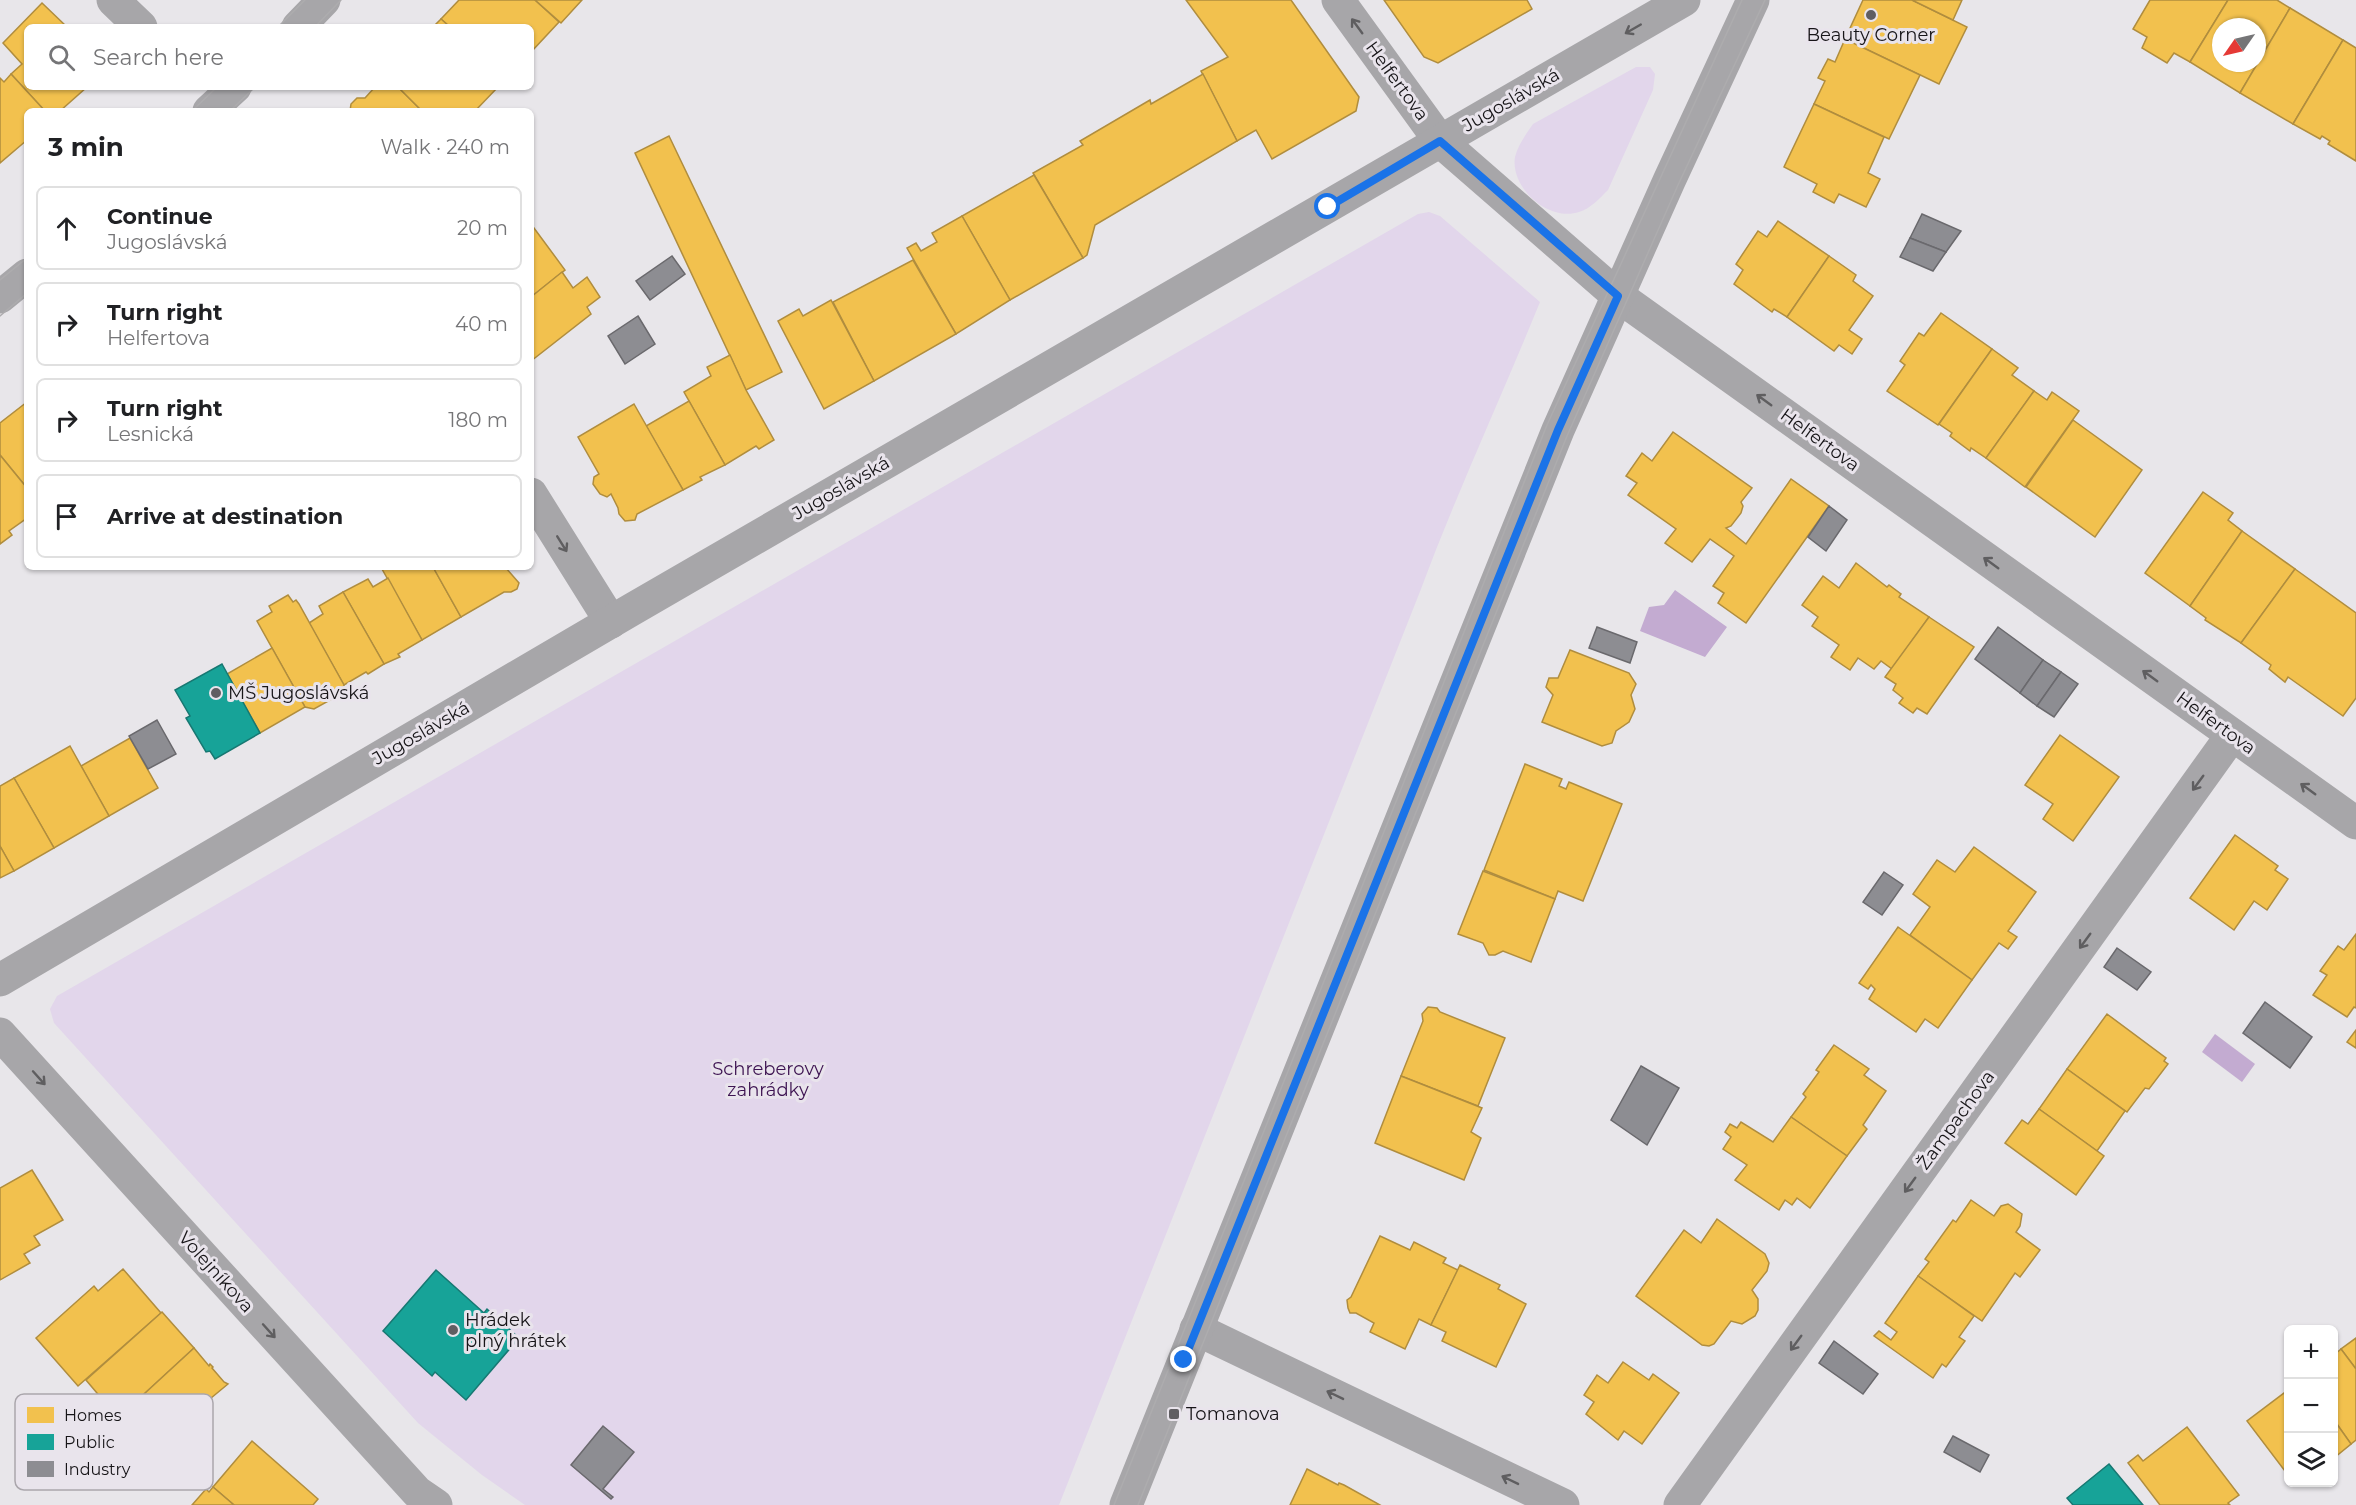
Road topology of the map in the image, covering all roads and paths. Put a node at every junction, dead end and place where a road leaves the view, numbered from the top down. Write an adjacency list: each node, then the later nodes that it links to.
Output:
1 (114, 0): 6 (street)
2 (324, 0): 7 (street)
3 (1338, 0): 8 (street, Helfertova, one-way to 3)
4 (1684, 0): 8 (street, Jugoslávská, one-way to 8)
5 (1753, 0): 10 (street)
6 (138, 24)
7 (301, 24)
8 (1440, 141): 10 (street, Helfertova); 13 (street, Jugoslávská)
9 (24, 277): 11 (street)
10 (1618, 296): 14 (street, Helfertova, one-way to 10); 18 (street)
11 (0, 297)
12 (534, 499): 13 (street, one-way to 13)
13 (611, 622): 16 (street, Jugoslávská)
14 (2232, 735): 15 (street, Helfertova, one-way to 14); 22 (street, Žampachova, one-way to 22)
15 (2356, 823)
16 (0, 980)
17 (0, 1034): 19 (street, Volejníkova, one-way to 19)
18 (1196, 1329): 20 (street); 21 (street, one-way to 18)
19 (420, 1501)
20 (1126, 1505)
21 (1563, 1505)
22 (1680, 1505)

